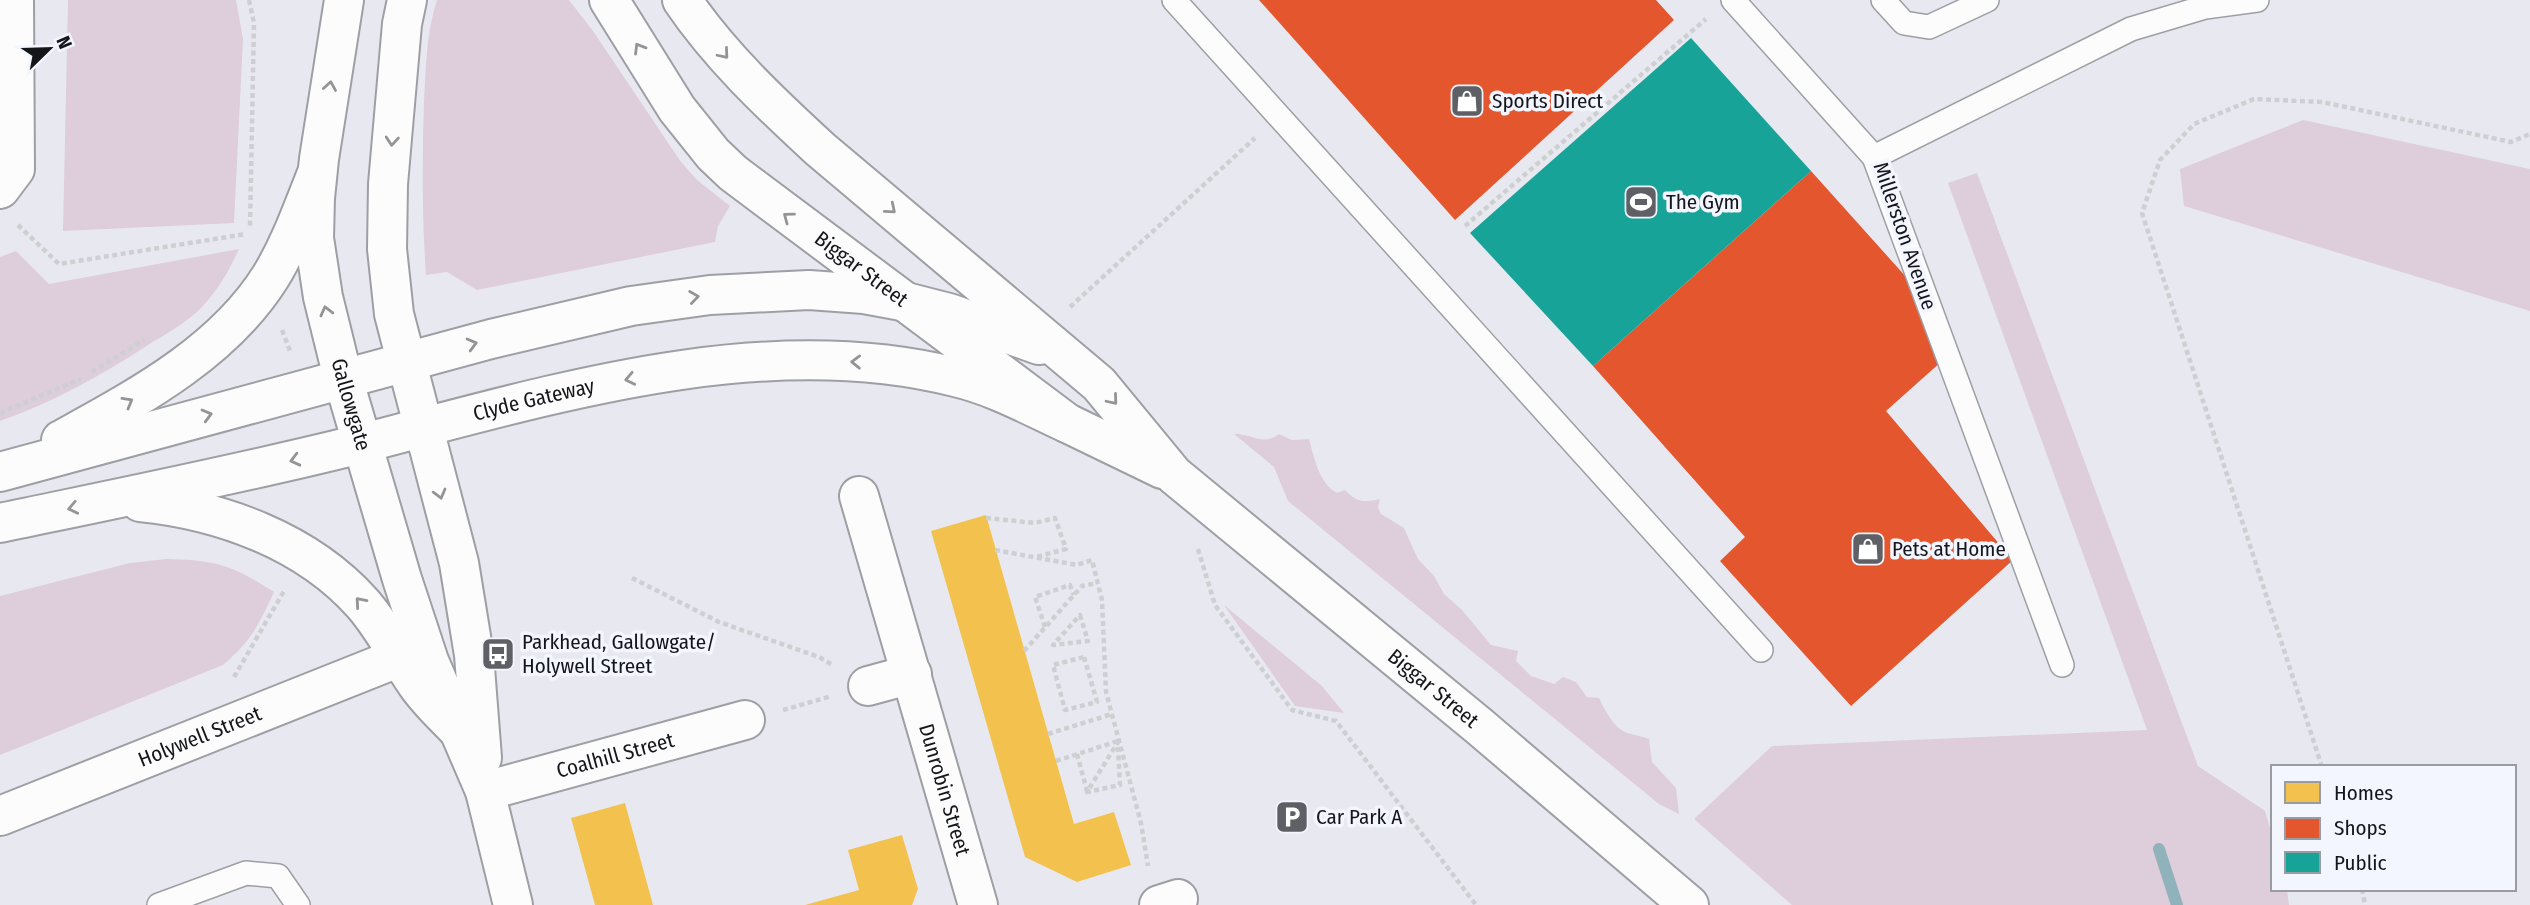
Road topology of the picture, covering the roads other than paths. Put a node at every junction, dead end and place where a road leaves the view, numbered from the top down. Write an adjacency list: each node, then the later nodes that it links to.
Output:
1 (14, 0): 13 (main road)
2 (344, 0): 12 (main road, Gallowgate, one-way to 2)
3 (407, 0): 16 (main road, Gallowgate, one-way to 16)
4 (609, 0): 14 (main road, Biggar Street, one-way to 4)
5 (682, 0): 15 (main road, Biggar Street, one-way to 15)
6 (1174, 0): 26 (lane)
7 (1733, 0): 11 (lane)
8 (1883, 0): 9 (lane)
9 (1987, 0)
10 (2257, 0): 11 (lane, Millerston Avenue)
11 (1874, 157): 28 (lane, Millerston Avenue)
12 (317, 173): 17 (main road, Gallowgate, one-way to 12); 21 (main road, one-way to 12)
13 (5, 203)
14 (902, 301): 15 (main road); 16 (main road, one-way to 14); 18 (main road, Biggar Street)
15 (1063, 354): 22 (main road, Biggar Street, one-way to 22)
16 (406, 362): 17 (main road); 19 (main road, Gallowgate)
17 (343, 378): 20 (main road, Gallowgate); 21 (main road, one-way to 17)
18 (1066, 423): 19 (main road, Clyde Gateway, one-way to 19); 22 (main road, Biggar Street)
19 (422, 428): 20 (main road, Clyde Gateway); 33 (main road, Gallowgate, one-way to 33)
20 (361, 443): 24 (main road, Clyde Gateway, one-way to 24); 32 (main road, Gallowgate)
21 (2, 472)
22 (1174, 475): 39 (main road, Biggar Street)
23 (859, 496): 29 (main road, Dunrobin Street)
24 (111, 500): 25 (main road, Clyde Gateway, one-way to 25); 27 (main road, one-way to 24)
25 (0, 523)
26 (1761, 650)
27 (400, 657): 32 (main road); 34 (main road, Holywell Street)
28 (2062, 665)
29 (912, 674): 30 (main road); 38 (main road, Dunrobin Street)
30 (868, 686)
31 (745, 720): 33 (main road, Coalhill Street)
32 (459, 731): 33 (main road, Gallowgate)
33 (485, 792): 37 (main road, Gallowgate)
34 (0, 816)
35 (159, 905): 36 (lane)
36 (298, 905)
37 (513, 905)
38 (978, 905)
39 (1689, 905)

